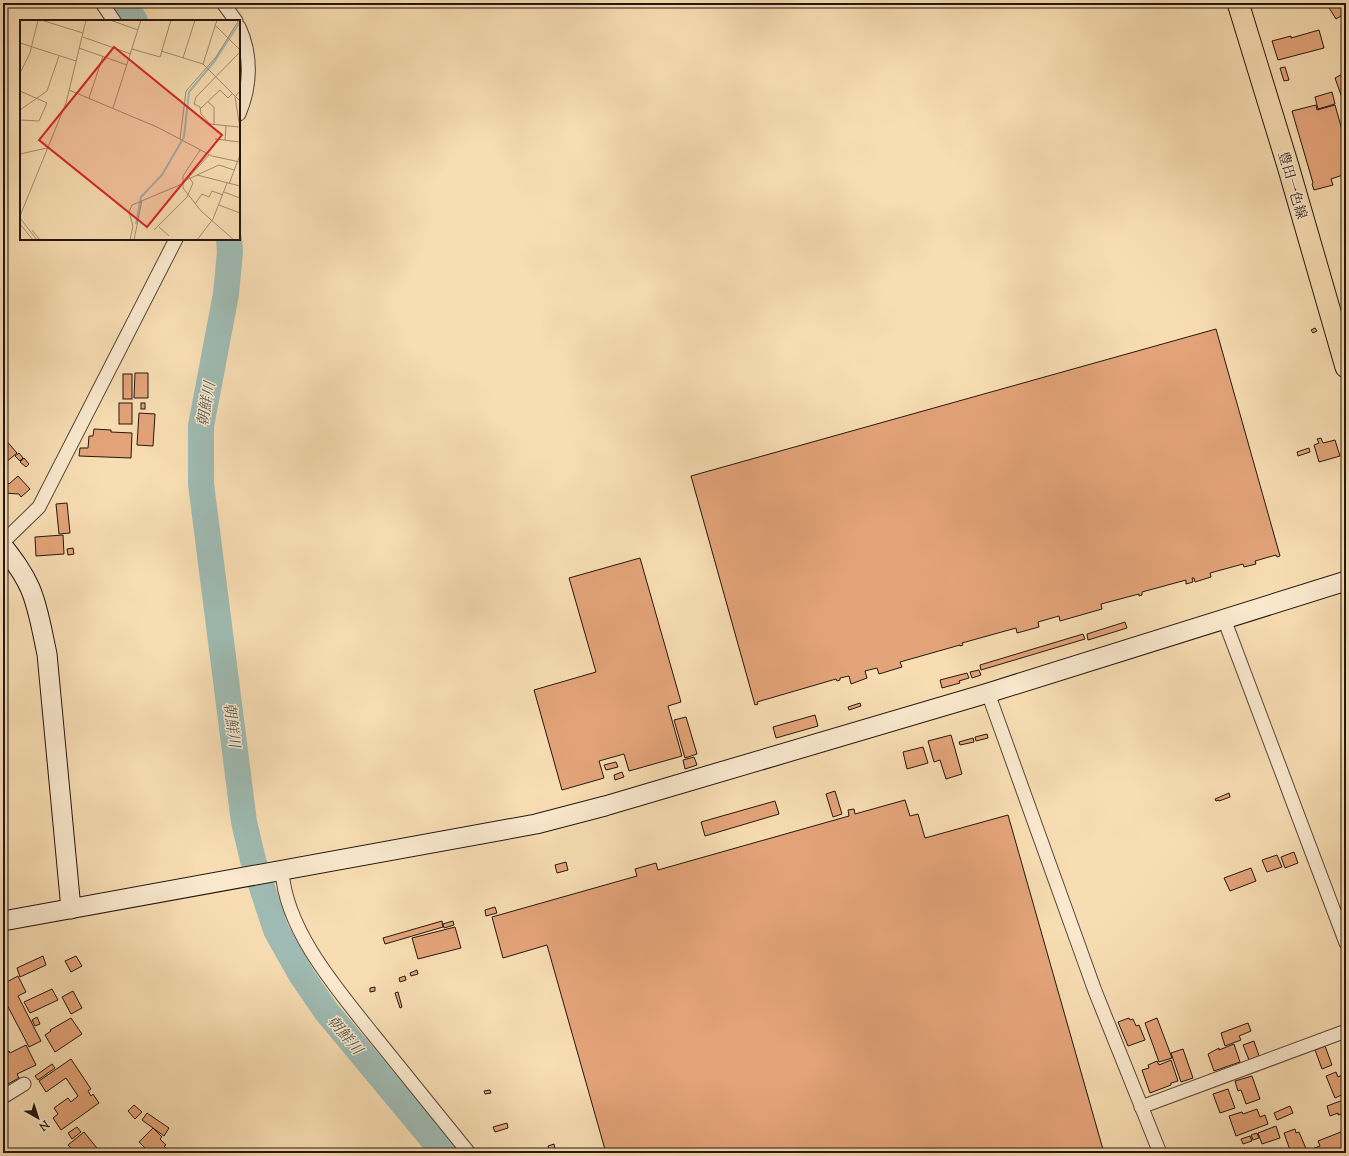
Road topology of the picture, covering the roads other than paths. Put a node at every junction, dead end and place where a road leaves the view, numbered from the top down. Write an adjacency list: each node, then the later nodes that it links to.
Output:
1 (102, 3): 4 (street)
2 (223, 3): 5 (street)
3 (1238, 3): 9 (main road, 豊田一色線)
4 (113, 20)
5 (235, 20)
6 (240, 29): 7 (street)
7 (240, 112)
8 (175, 240): 10 (street)
9 (1346, 367)
10 (3, 542)
11 (3, 546): 16 (street)
12 (1346, 581): 13 (street)
13 (1224, 619): 14 (street); 18 (street)
14 (988, 693): 15 (street); 22 (street)
15 (277, 872): 16 (street); 23 (street)
16 (71, 909): 17 (street)
17 (3, 921)
18 (1346, 943)
19 (1346, 1031): 22 (street)
20 (24, 1084): 21 (street)
21 (3, 1097)
22 (1141, 1107): 24 (street)
23 (469, 1153)
24 (1160, 1153)

